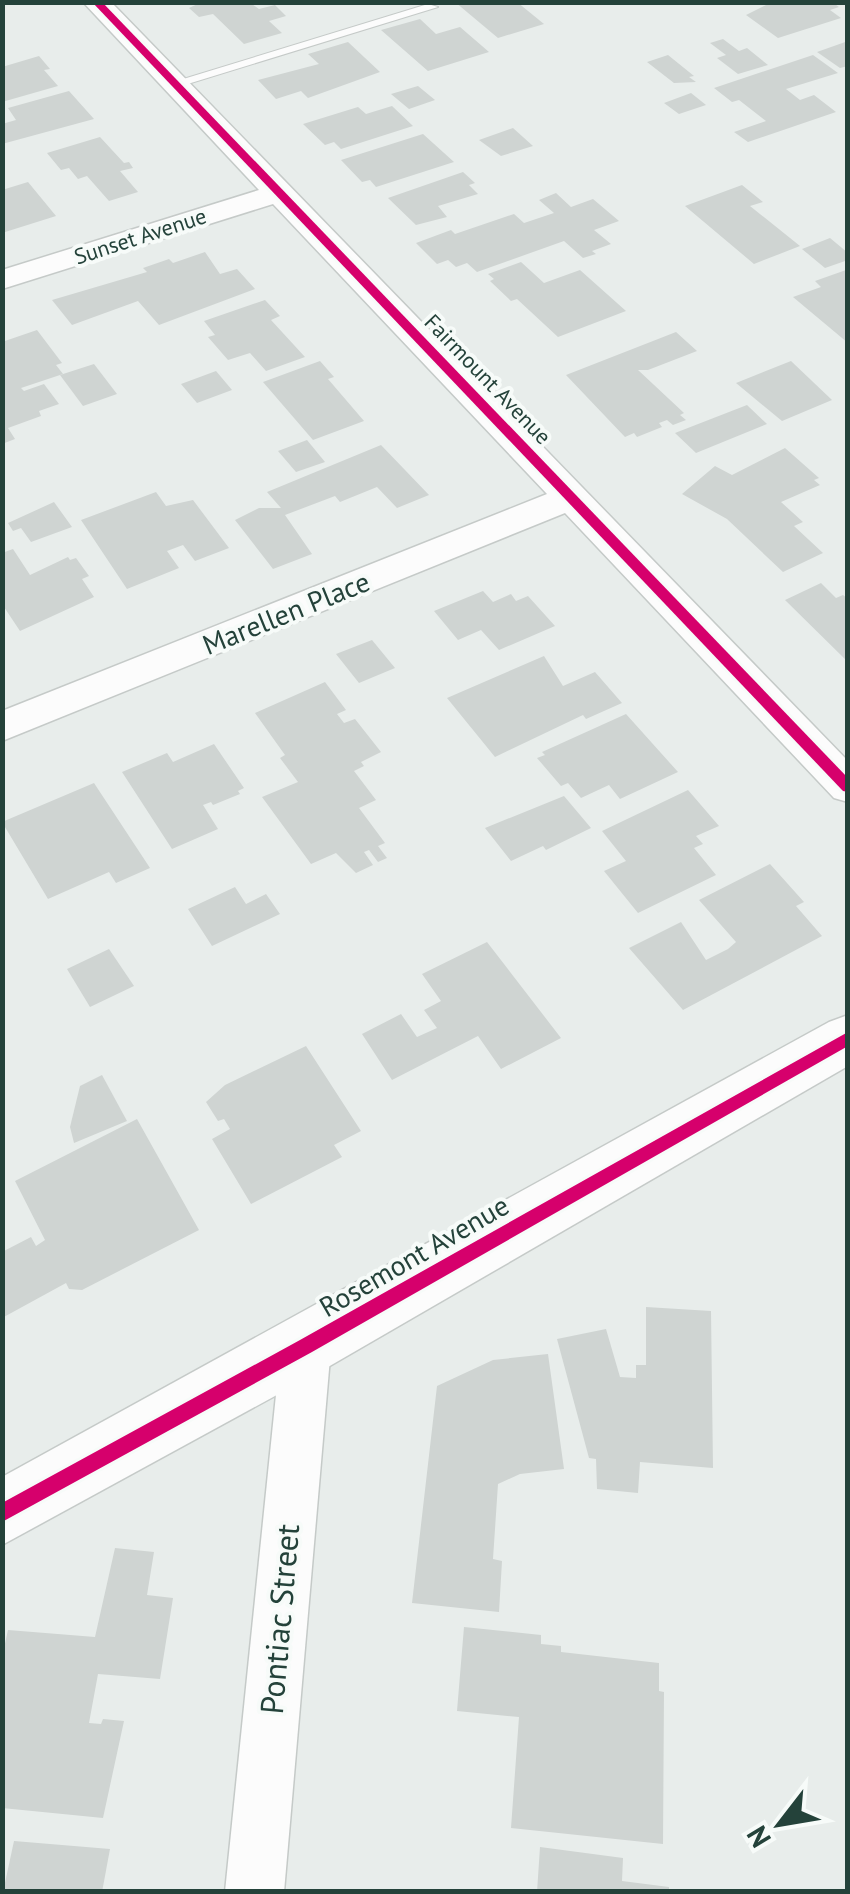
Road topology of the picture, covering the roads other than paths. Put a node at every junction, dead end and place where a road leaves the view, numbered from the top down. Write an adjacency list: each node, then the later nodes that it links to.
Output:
1 (96, 2): 3 (street, Fairmount Avenue)
2 (432, 7): 3 (lane)
3 (174, 84): 4 (street, Fairmount Avenue)
4 (278, 193): 5 (street, Sunset Avenue); 6 (street, Fairmount Avenue)
5 (2, 280)
6 (570, 498): 7 (street, Marellen Place); 8 (street, Fairmount Avenue)
7 (2, 727)
8 (848, 787)
9 (848, 1038): 10 (street, Rosemont Avenue)
10 (306, 1346): 11 (street, Rosemont Avenue); 12 (street, Pontiac Street)
11 (2, 1513)
12 (254, 1892)

